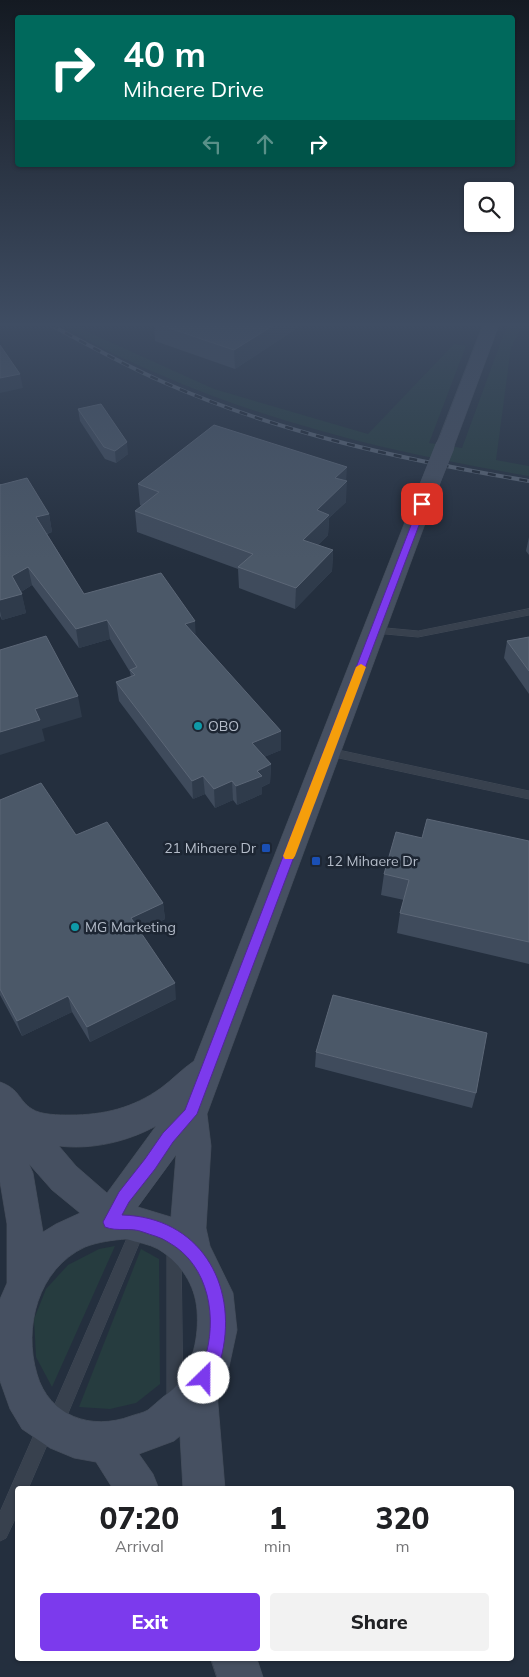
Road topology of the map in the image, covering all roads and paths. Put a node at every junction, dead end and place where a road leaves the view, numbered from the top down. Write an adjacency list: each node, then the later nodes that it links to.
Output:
1 (461, 403): 3 (main road, bridge)
2 (529, 612): 3 (lane)
3 (375, 630): 4 (main road)
4 (329, 752): 5 (lane); 6 (main road)
5 (529, 795)
6 (209, 1068): 7 (main road); 8 (main road)
7 (190, 1114): 9 (main road); 10 (main road)
8 (7, 1118): 9 (main road); 11 (main road)
9 (119, 1223): 10 (main road); 11 (main road); 13 (lane)
10 (184, 1245): 12 (main road)
11 (24, 1280): 13 (main road)
12 (186, 1404): 14 (main road); 17 (main road)
13 (50, 1427): 14 (main road); 15 (lane)
14 (107, 1443): 16 (main road)
15 (20, 1486)
16 (136, 1486)
17 (203, 1486)
18 (15, 1499): 19 (lane)
19 (0, 1532)
20 (235, 1661): 21 (main road)
21 (240, 1677)

